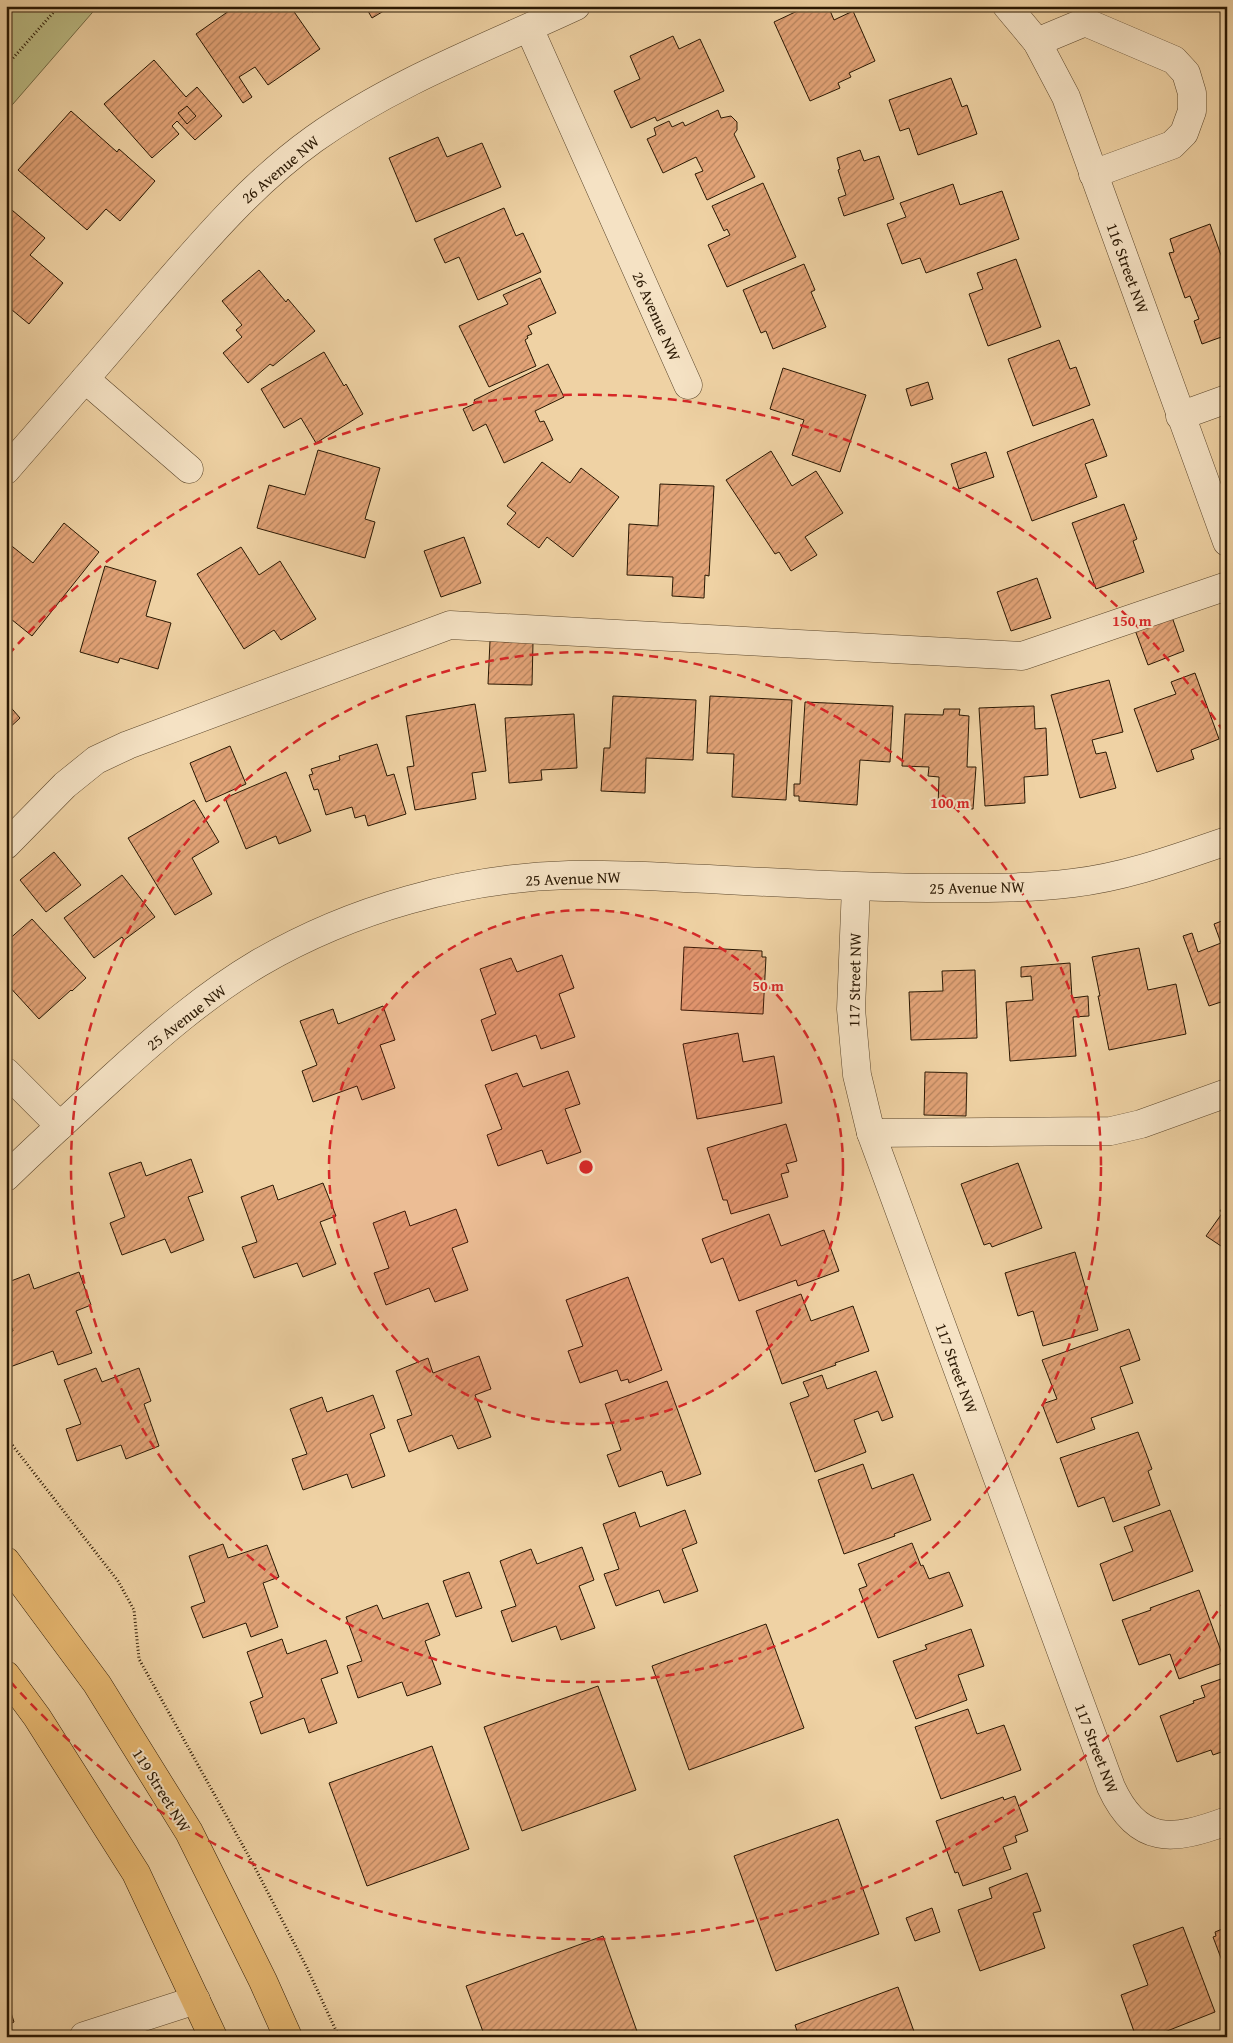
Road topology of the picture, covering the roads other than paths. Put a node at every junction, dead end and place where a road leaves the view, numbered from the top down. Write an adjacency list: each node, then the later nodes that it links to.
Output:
1 (576, 6): 3 (street, 26 Avenue NW)
2 (1007, 6): 4 (street, 116 Street NW)
3 (529, 28): 6 (street, 26 Avenue NW); 7 (street, 26 Avenue NW)
4 (1037, 42): 5 (street, 116 Street NW); 5 (street)
5 (1094, 174): 9 (street, 116 Street NW)
6 (85, 379): 10 (street); 11 (street, 26 Avenue NW)
7 (688, 385)
8 (1227, 399): 9 (street)
9 (1180, 416): 12 (street, 116 Street NW)
10 (189, 468)
11 (6, 470)
12 (1227, 542)
13 (1227, 586): 15 (street)
14 (1227, 841): 16 (street, 25 Avenue NW)
15 (6, 845)
16 (856, 887): 19 (street, 25 Avenue NW); 20 (street, 117 Street NW)
17 (6, 1072): 19 (street)
18 (1227, 1093): 20 (street)
19 (60, 1126): 21 (street, 25 Avenue NW)
20 (871, 1133): 24 (street, 117 Street NW)
21 (6, 1177)
22 (6, 1561): 28 (main road, 119 Street NW)
23 (6, 1675): 25 (main road)
24 (1227, 1821)
25 (196, 2000): 26 (street); 27 (main road)
26 (84, 2036)
27 (213, 2037)
28 (288, 2037)

